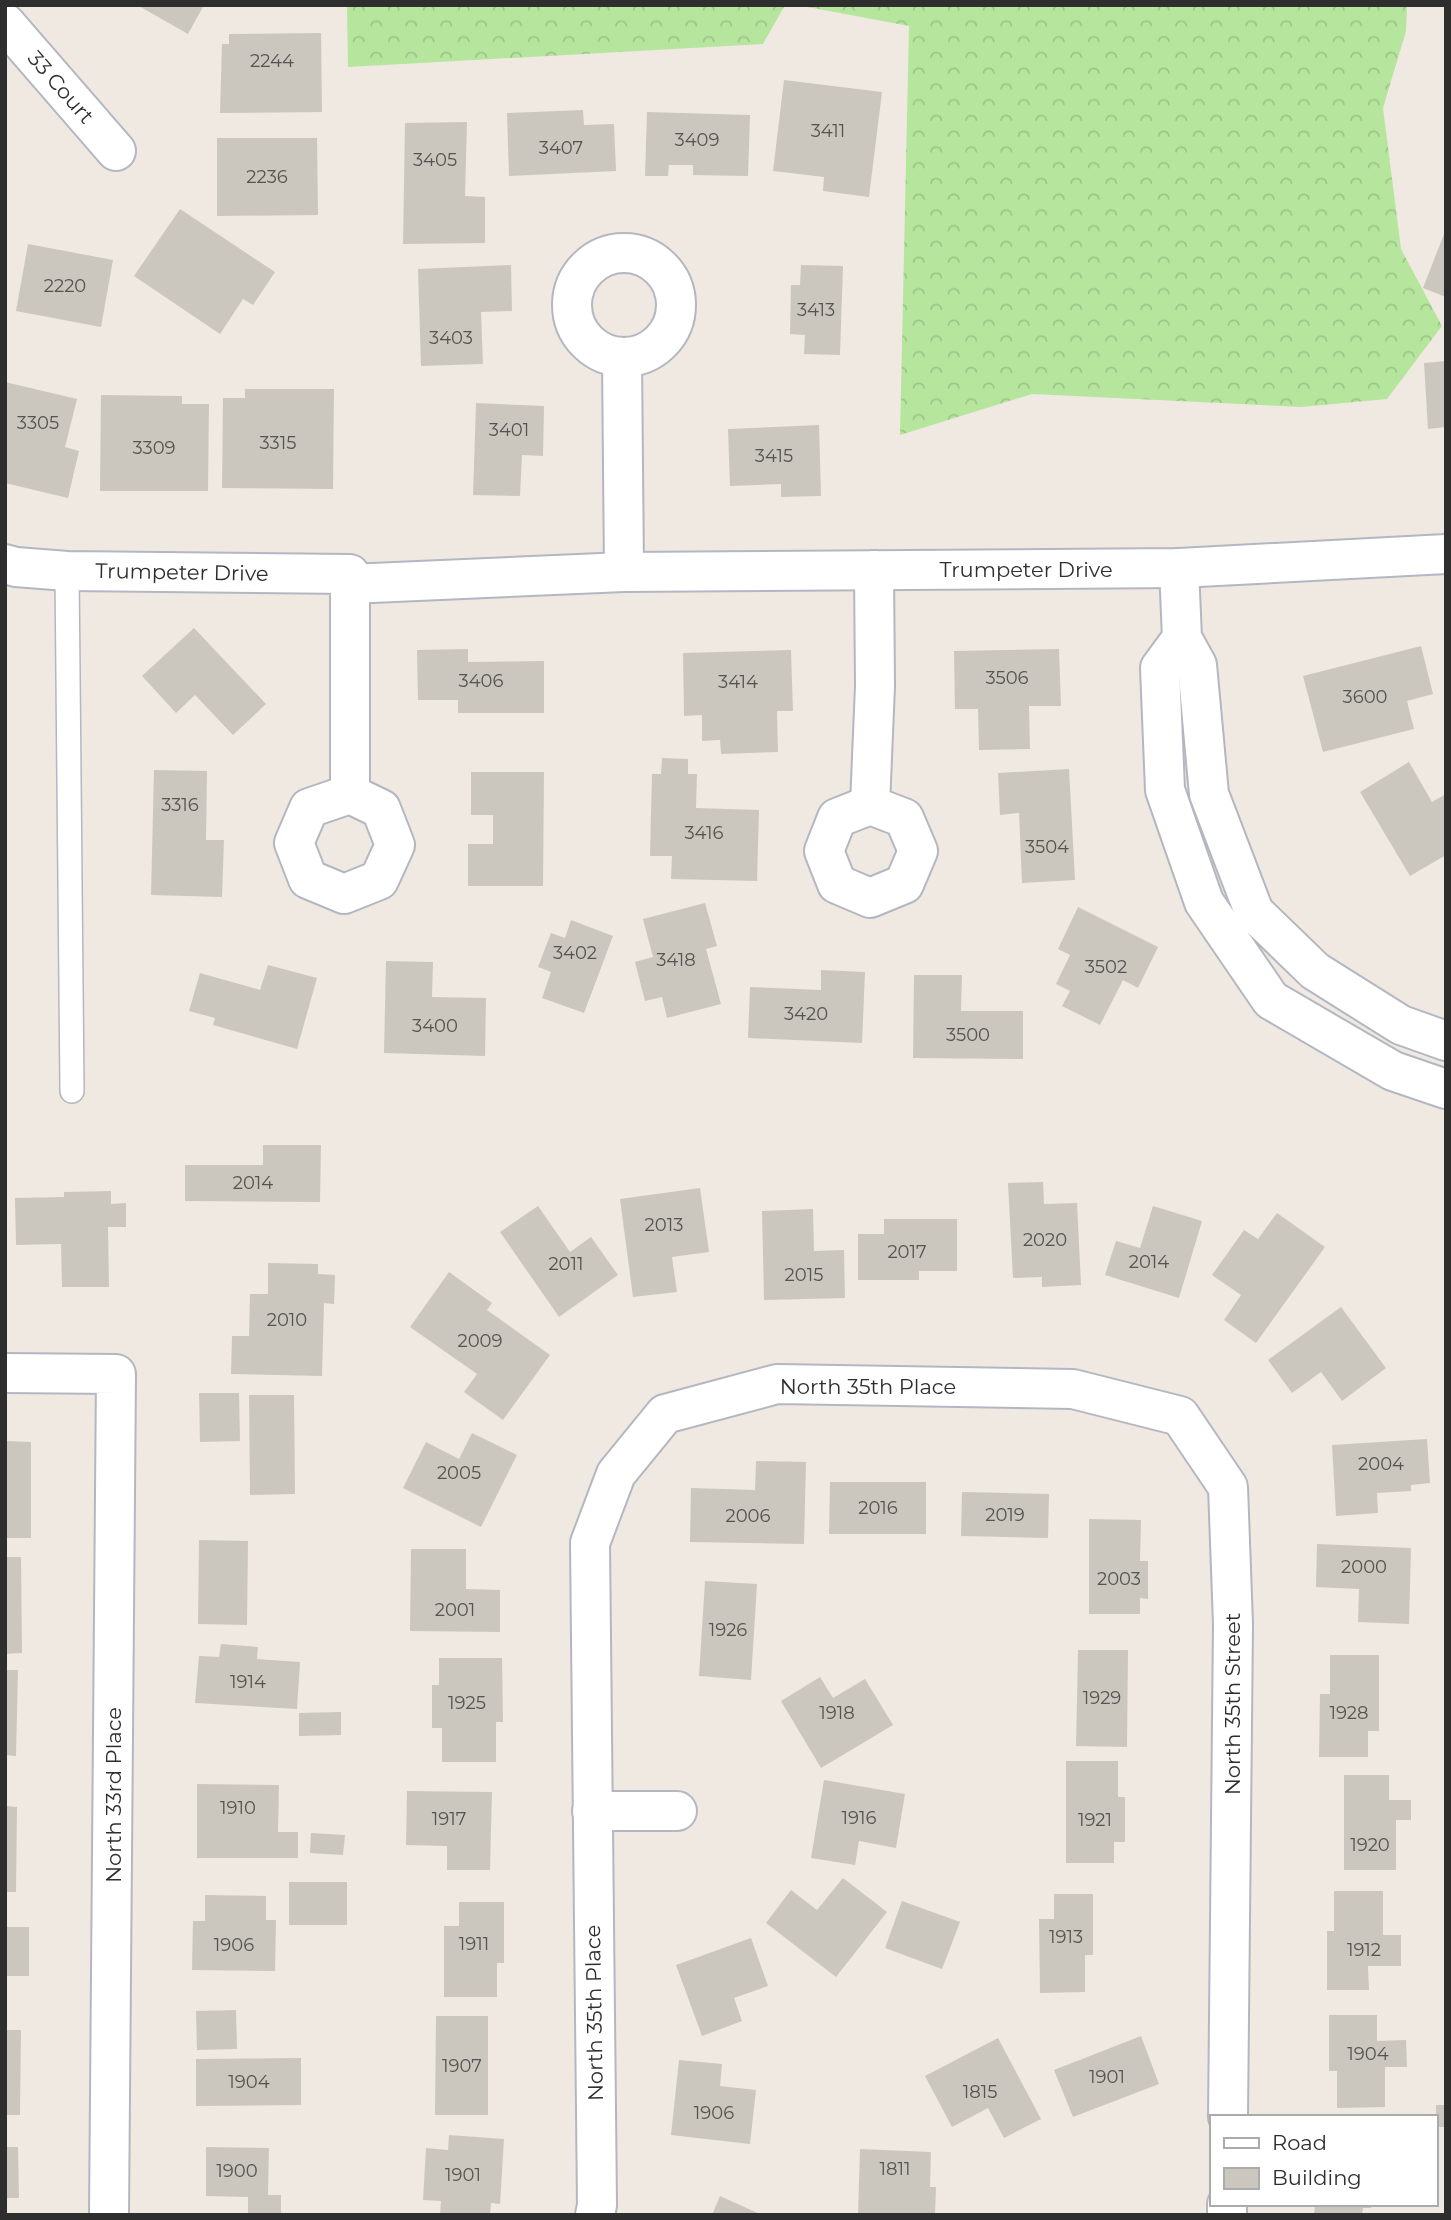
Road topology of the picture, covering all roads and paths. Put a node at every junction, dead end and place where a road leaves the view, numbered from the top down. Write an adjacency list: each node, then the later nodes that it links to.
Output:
1 (15, 5): 2 (street)
2 (5, 16)
3 (5, 23): 4 (street, 33 Court)
4 (116, 151)
5 (622, 358): 11 (street)
6 (1446, 554): 8 (street, Trumpeter Drive)
7 (5, 564): 9 (street, Trumpeter Drive)
8 (1179, 568): 10 (street, Trumpeter Drive); 13 (street)
9 (67, 570): 12 (street, Trumpeter Drive); 18 (lane)
10 (874, 570): 11 (street, Trumpeter Drive); 15 (street)
11 (624, 572): 12 (street, Trumpeter Drive)
12 (349, 584): 14 (street)
13 (1182, 638): 16 (street); 17 (street)
14 (349, 794)
15 (870, 805)
16 (1446, 1041)
17 (1446, 1089)
18 (72, 1091)
19 (5, 1373): 24 (street, North 33rd Place)
20 (1073, 1389): 21 (street, North 35th Place); 23 (street, North 35th Street)
21 (592, 1811): 22 (street); 25 (street, North 35th Place)
22 (677, 1811)
23 (1228, 2115)
24 (109, 2215)
25 (595, 2215)

